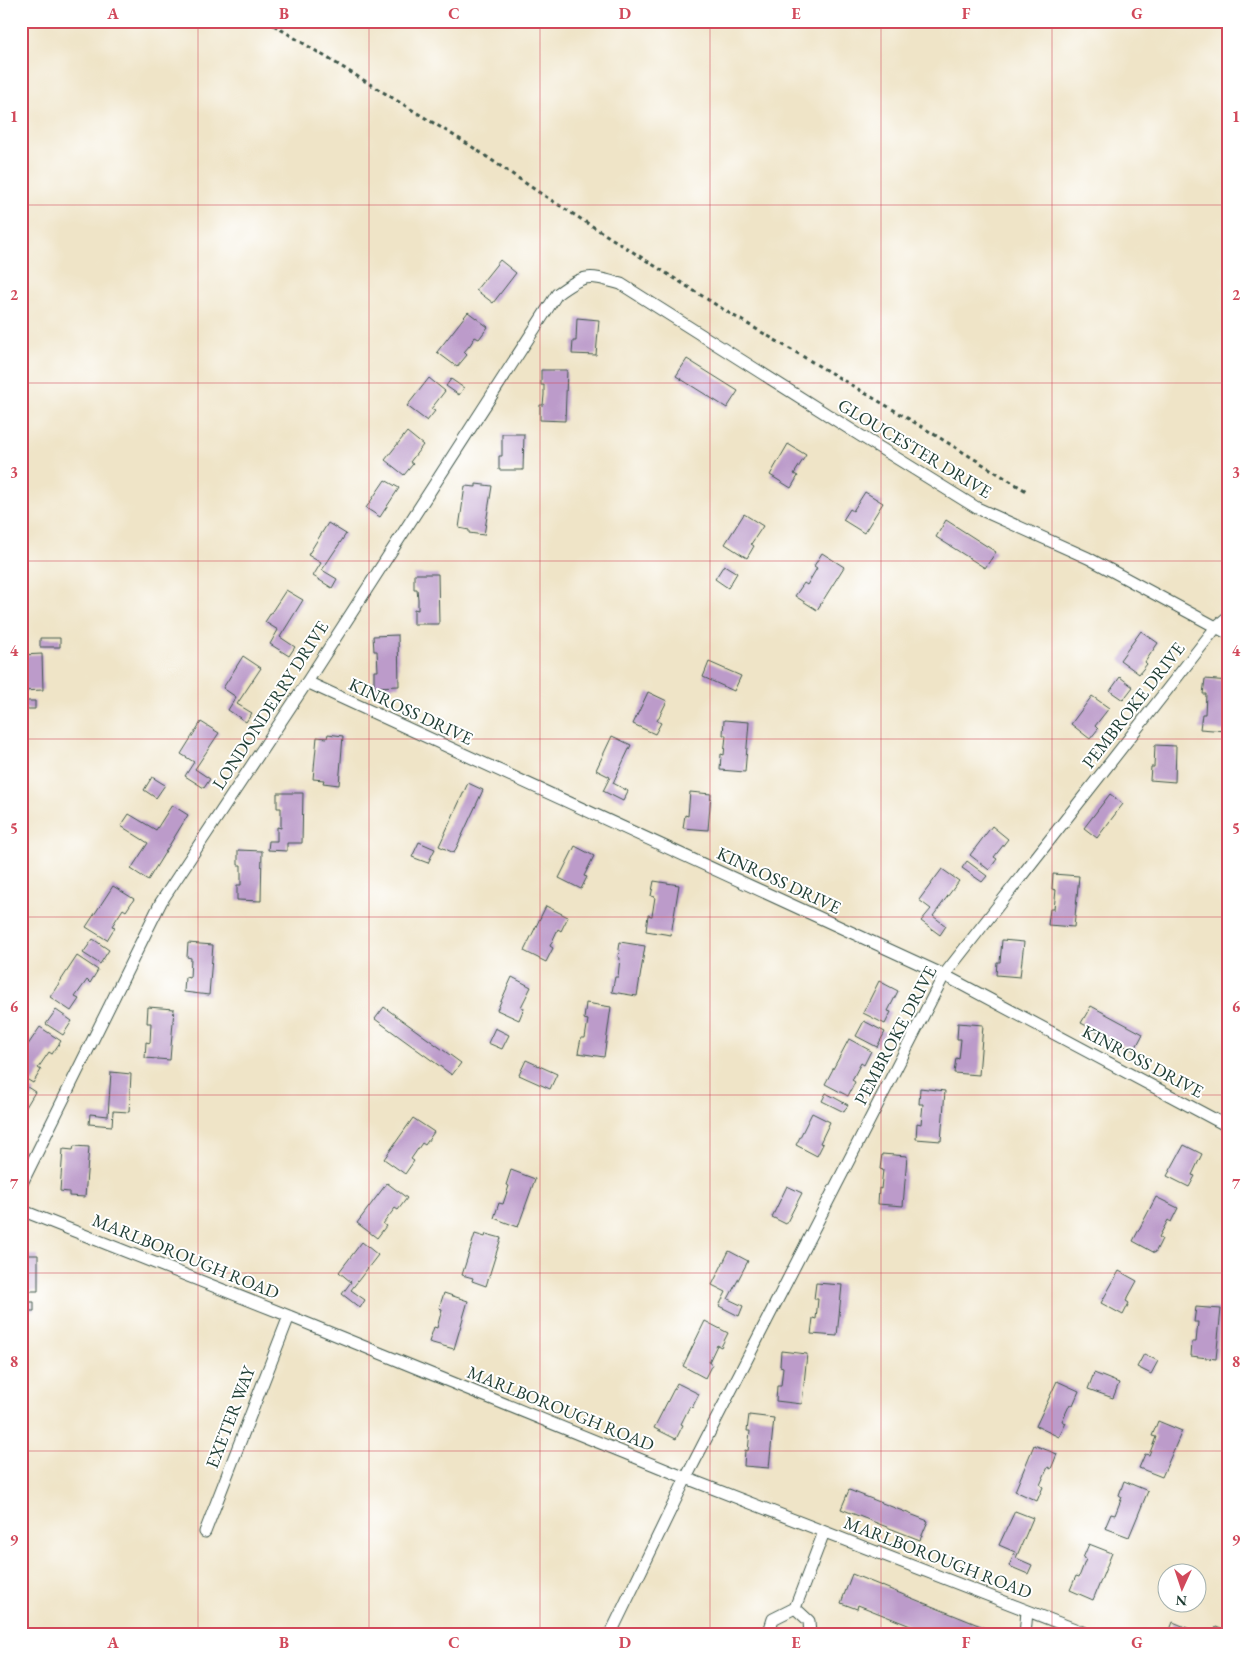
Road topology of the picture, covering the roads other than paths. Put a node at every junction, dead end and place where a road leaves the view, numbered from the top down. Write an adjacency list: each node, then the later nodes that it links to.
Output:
1 (593, 276): 3 (lane, GLOUCESTER DRIVE); 5 (lane, LONDONDERRY DRIVE)
2 (1229, 616): 3 (lane, PEMBROKE DRIVE)
3 (1217, 626): 4 (lane, GLOUCESTER DRIVE); 6 (lane, PEMBROKE DRIVE)
4 (1229, 634)
5 (307, 682): 6 (lane, KINROSS DRIVE); 8 (lane, LONDONDERRY DRIVE)
6 (944, 975): 7 (lane, KINROSS DRIVE); 11 (lane, PEMBROKE DRIVE)
7 (1229, 1127)
8 (21, 1185)
9 (21, 1210): 10 (lane, MARLBOROUGH ROAD)
10 (289, 1316): 11 (lane, MARLBOROUGH ROAD); 12 (lane, EXETER WAY)
11 (686, 1478): 13 (lane, MARLBOROUGH ROAD); 16 (lane, PEMBROKE DRIVE)
12 (204, 1532)
13 (824, 1532): 14 (lane); 15 (lane, MARLBOROUGH ROAD)
14 (794, 1608): 17 (lane); 18 (lane)
15 (1027, 1611): 19 (lane); 20 (lane, MARLBOROUGH ROAD)
16 (610, 1635)
17 (768, 1635)
18 (810, 1635)
19 (1025, 1635)
20 (1090, 1635)

